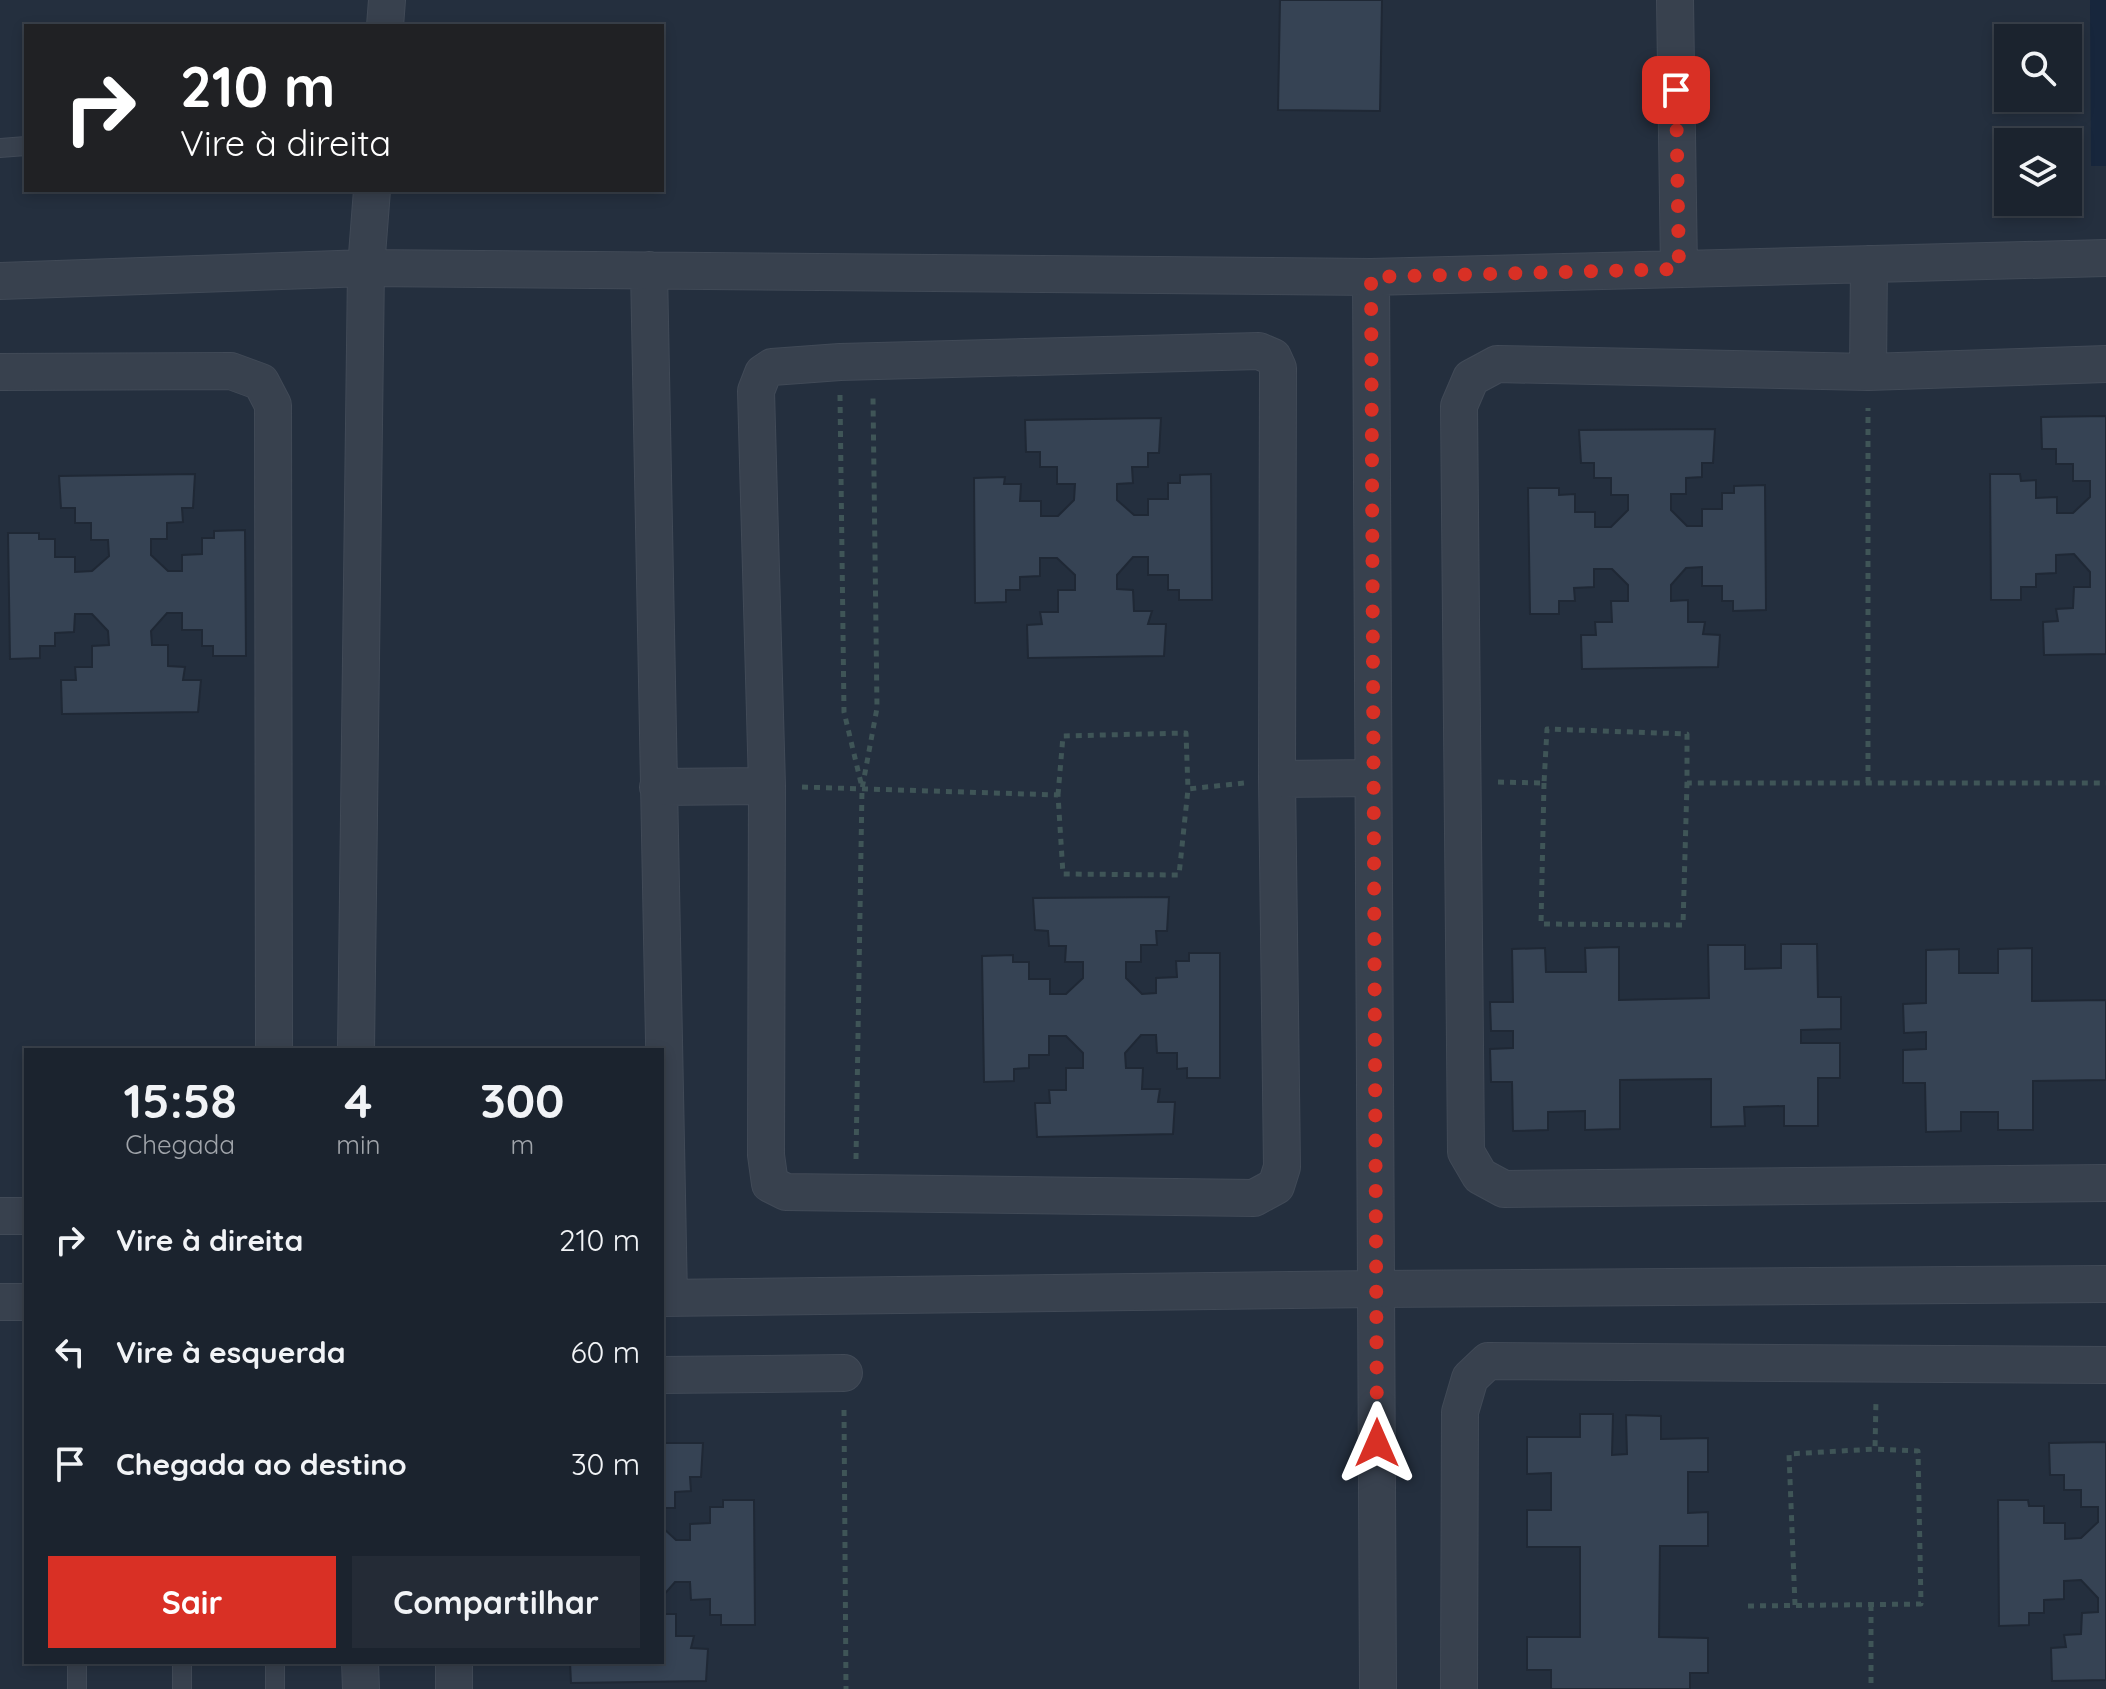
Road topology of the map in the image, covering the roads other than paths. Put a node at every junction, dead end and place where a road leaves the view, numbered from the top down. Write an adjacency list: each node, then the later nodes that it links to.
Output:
1 (387, 0): 3 (street)
2 (1675, 0): 10 (street)
3 (385, 24)
4 (24, 146): 5 (lane)
5 (0, 148)
6 (372, 192): 9 (street)
7 (2106, 258): 8 (street)
8 (1869, 264): 10 (street); 16 (street)
9 (366, 268): 11 (street); 13 (street); 22 (street)
10 (1679, 269): 12 (street)
11 (649, 270): 12 (street); 20 (street)
12 (1371, 277): 17 (street)
13 (0, 281)
14 (2106, 364): 16 (street)
15 (0, 372): 21 (street)
16 (1868, 372): 24 (street)
17 (1373, 778): 18 (street); 29 (street)
18 (1277, 779): 19 (street); 19 (street)
19 (767, 786): 20 (street)
20 (658, 787): 23 (street)
21 (274, 1048)
22 (356, 1048)
23 (662, 1048)
24 (2106, 1183)
25 (0, 1216): 26 (street)
26 (24, 1216)
27 (664, 1225): 30 (street)
28 (2106, 1284): 29 (street)
29 (1376, 1289): 30 (street); 46 (street)
30 (665, 1298)
31 (0, 1302): 32 (street)
32 (24, 1302)
33 (2106, 1365): 47 (street)
34 (844, 1373): 35 (street)
35 (664, 1375)
36 (77, 1664): 41 (lane)
37 (182, 1664): 42 (lane)
38 (275, 1664): 43 (lane)
39 (360, 1664): 44 (street)
40 (454, 1664): 45 (street)
41 (77, 1689)
42 (182, 1689)
43 (275, 1689)
44 (361, 1689)
45 (454, 1689)
46 (1378, 1689)
47 (1459, 1689)

